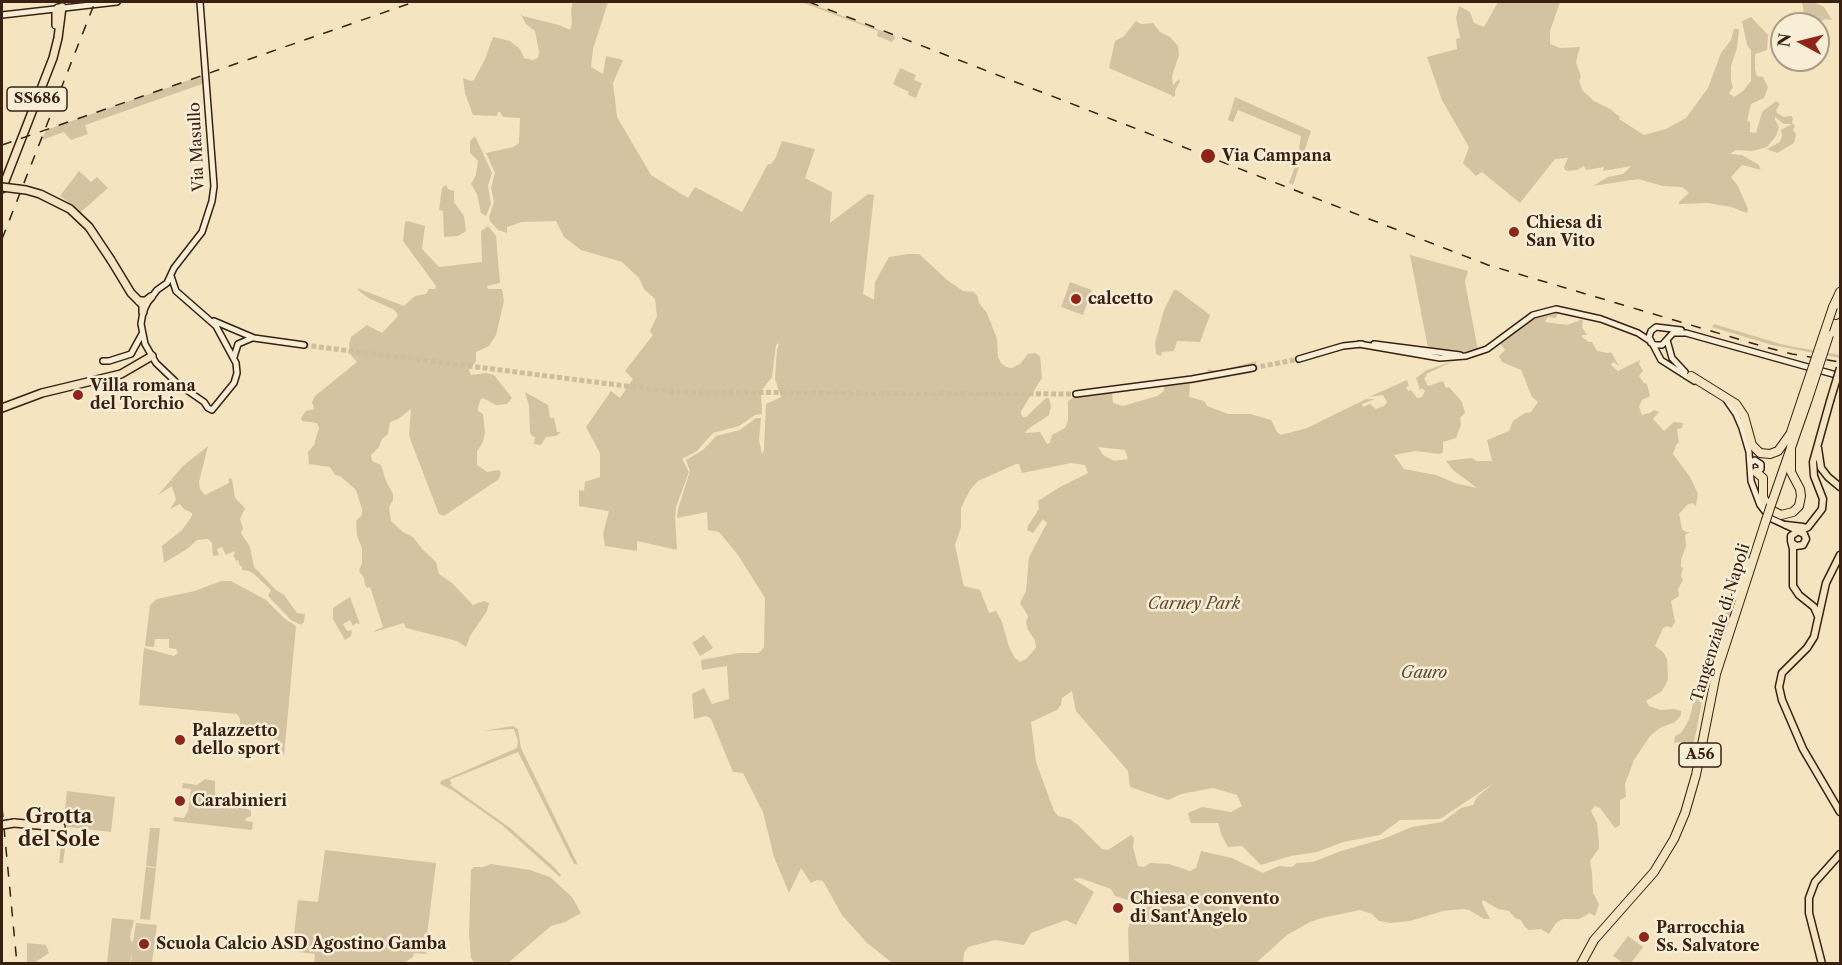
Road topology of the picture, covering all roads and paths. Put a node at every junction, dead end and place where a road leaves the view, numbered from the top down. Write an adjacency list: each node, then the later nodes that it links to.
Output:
1 (117, 2): 3 (main road)
2 (200, 2): 7 (main road, Via Masullo)
3 (56, 9): 4 (main road); 5 (highway, SS686); 6 (highway, SS686)
4 (2, 15)
5 (2, 177)
6 (2, 188): 12 (highway, bridge)
7 (171, 276): 8 (main road, Via Masullo); 9 (main road)
8 (162, 288): 9 (main road); 11 (main road, Via Masullo)
9 (176, 291): 15 (main road)
10 (1840, 292): 13 (highway, Tangenziale di Napoli / A56)
11 (151, 297): 12 (highway); 14 (main road, Via Masullo)
12 (140, 301): 14 (highway)
13 (1837, 309): 40 (highway, Tangenziale di Napoli / A56, bridge)
14 (143, 312): 20 (main road, Via Masullo)
15 (212, 320): 21 (main road); 30 (main road)
16 (1662, 325): 17 (main road); 19 (main road); 22 (main road)
17 (1650, 332): 18 (main road); 23 (main road)
18 (1638, 333): 23 (main road); 29 (main road)
19 (1690, 333): 22 (main road); 37 (main road)
20 (142, 334): 28 (main road, Via Masullo); 32 (main road)
21 (254, 338): 25 (main road); 30 (main road)
22 (1667, 339): 23 (main road); 27 (main road)
23 (1651, 342): 26 (main road)
24 (1359, 344): 29 (main road); 29 (main road); 31 (main road)
25 (304, 345)
26 (1658, 355): 27 (main road); 33 (main road)
27 (1670, 355): 33 (main road); 36 (main road)
28 (152, 356): 30 (main road, Via Masullo); 41 (highway)
29 (1466, 356)
30 (234, 358)
31 (1299, 359)
32 (103, 361)
33 (1667, 364): 38 (main road)
34 (1253, 368): 39 (main road)
35 (1840, 368): 43 (main road, bridge)
36 (1691, 376): 38 (main road); 42 (highway)
37 (1840, 376)
38 (1701, 384): 45 (main road)
39 (1076, 394)
40 (1805, 398): 42 (highway, Tangenziale di Napoli / A56); 44 (highway, Tangenziale di Napoli / A56)
41 (2, 410)
42 (1791, 433): 51 (highway, Tangenziale di Napoli / A56)
43 (1819, 439): 48 (main road); 50 (main road)
44 (1791, 447): 47 (highway); 51 (highway, Tangenziale di Napoli / A56)
45 (1749, 452): 46 (main road); 47 (main road)
46 (1757, 460): 47 (main road); 47 (main road)
47 (1753, 469): 53 (main road)
48 (1834, 481): 49 (main road); 50 (main road)
49 (1840, 487)
50 (1820, 492): 54 (main road)
51 (1769, 503): 52 (highway, Tangenziale di Napoli / A56, bridge)
52 (1765, 518): 58 (highway, Tangenziale di Napoli / A56); 65 (highway, Tangenziale di Napoli / A56)
53 (1783, 524): 54 (main road); 55 (main road); 56 (main road)
54 (1812, 524): 55 (main road)
55 (1799, 531): 56 (main road); 56 (main road)
56 (1791, 541): 59 (main road)
57 (1840, 555): 59 (main road)
58 (1736, 596)
59 (1818, 606): 61 (main road)
60 (1712, 673): 65 (highway, Tangenziale di Napoli / A56)
61 (1840, 812)
62 (2, 825): 63 (highway, bridge)
63 (61, 827)
64 (1840, 854): 66 (main road)
65 (1579, 963)
66 (1822, 963)

